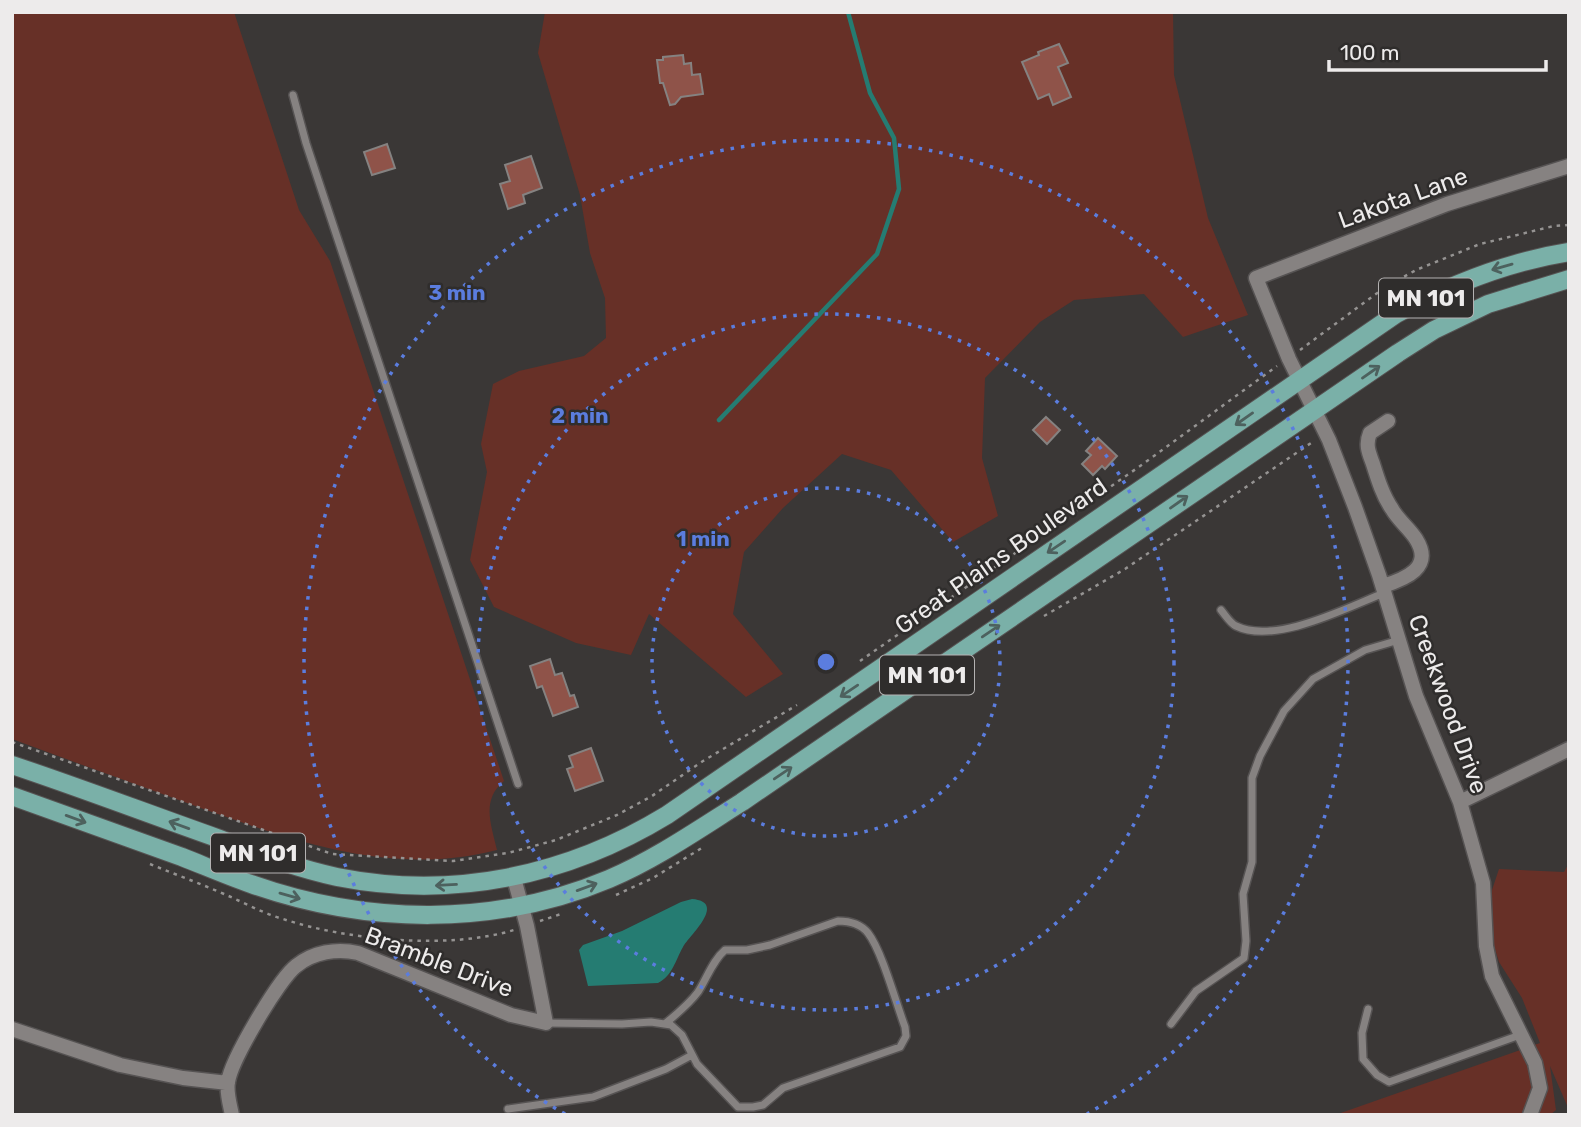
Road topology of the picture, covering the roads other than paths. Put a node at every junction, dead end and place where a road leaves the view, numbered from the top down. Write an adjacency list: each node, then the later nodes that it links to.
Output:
1 (293, 95): 14 (lane)
2 (1569, 166): 4 (street, Lakota Lane)
3 (1569, 252): 6 (main road, Great Plains Boulevard / MN 101, one-way to 6)
4 (1256, 278): 6 (street, Creekwood Drive)
5 (1569, 279): 7 (main road, MN 101, one-way to 5)
6 (1299, 379): 7 (street, Creekwood Drive); 17 (main road, Great Plains Boulevard / MN 101, one-way to 17)
7 (1315, 411): 9 (street, Creekwood Drive); 18 (main road, MN 101, one-way to 7)
8 (1388, 421): 9 (street)
9 (1384, 589): 10 (lane); 11 (street, Creekwood Drive)
10 (1221, 610)
11 (1399, 640): 16 (street, Creekwood Drive); 22 (lane)
12 (1569, 749): 16 (street)
13 (12, 765): 17 (main road, Great Plains Boulevard / MN 101, one-way to 13)
14 (518, 784)
15 (12, 796): 18 (main road, MN 101, one-way to 18)
16 (1460, 802): 24 (street, Creekwood Drive)
17 (514, 878): 18 (street, Bramble Drive)
18 (522, 908): 20 (street, Bramble Drive)
19 (1368, 1009): 24 (lane)
20 (547, 1023): 21 (lane); 26 (street, Bramble Drive)
21 (666, 1023): 25 (lane); 25 (lane)
22 (1171, 1024)
23 (12, 1029): 26 (street)
24 (1520, 1035): 29 (street, Creekwood Drive)
25 (692, 1055): 27 (lane)
26 (228, 1083): 28 (street, Bramble Drive)
27 (508, 1109)
28 (232, 1115)
29 (1530, 1115)

